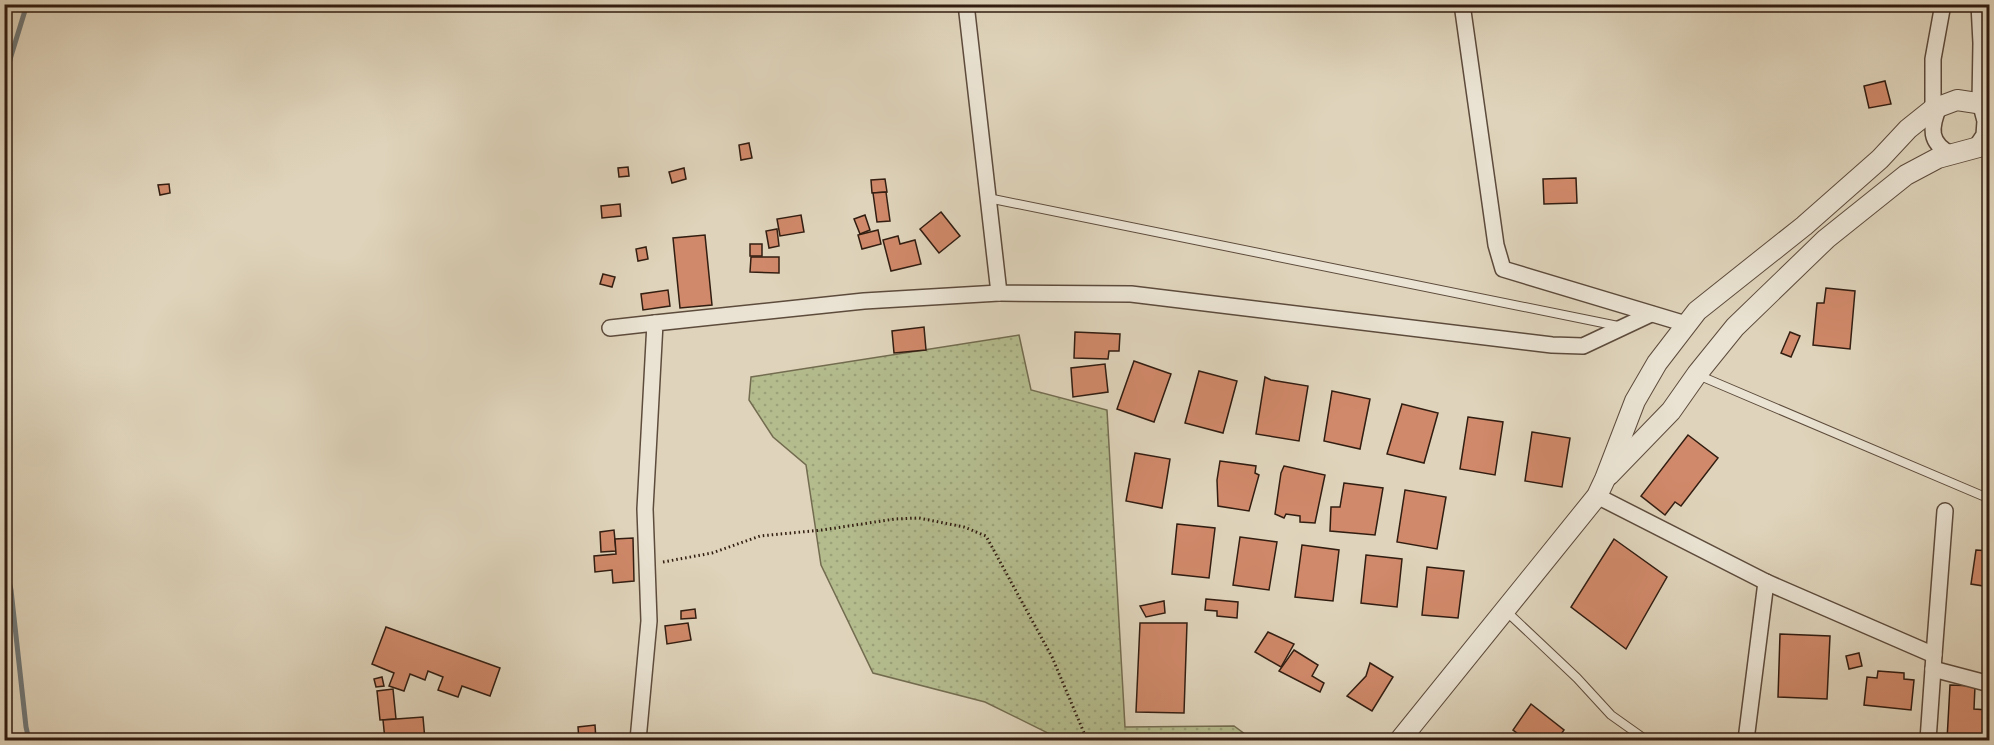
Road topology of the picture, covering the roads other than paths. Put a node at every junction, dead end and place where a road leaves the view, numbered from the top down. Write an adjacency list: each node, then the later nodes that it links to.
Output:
1 (966, 4): 9 (street)
2 (1462, 4): 11 (street)
3 (1943, 4): 6 (street)
4 (1979, 4): 5 (street)
5 (1985, 103): 6 (street); 7 (street)
6 (1936, 108): 8 (street); 13 (street)
7 (1983, 145): 8 (street)
8 (1951, 154): 16 (street)
9 (988, 198): 10 (street); 14 (lane)
10 (999, 293): 12 (street); 14 (street)
11 (1651, 314): 13 (street); 14 (street)
12 (655, 322): 15 (street); 25 (street)
13 (1686, 324): 17 (street)
14 (1623, 327)
15 (610, 328)
16 (1697, 374): 17 (street); 18 (lane)
17 (1601, 487): 20 (street); 21 (street)
18 (1989, 499)
19 (1945, 511): 22 (street)
20 (1766, 582): 22 (street); 27 (street)
21 (1505, 610): 24 (lane); 26 (street)
22 (1934, 662): 23 (street); 28 (street)
23 (1989, 684)
24 (1642, 737)
25 (638, 741)
26 (1400, 741)
27 (1746, 741)
28 (1928, 741)

